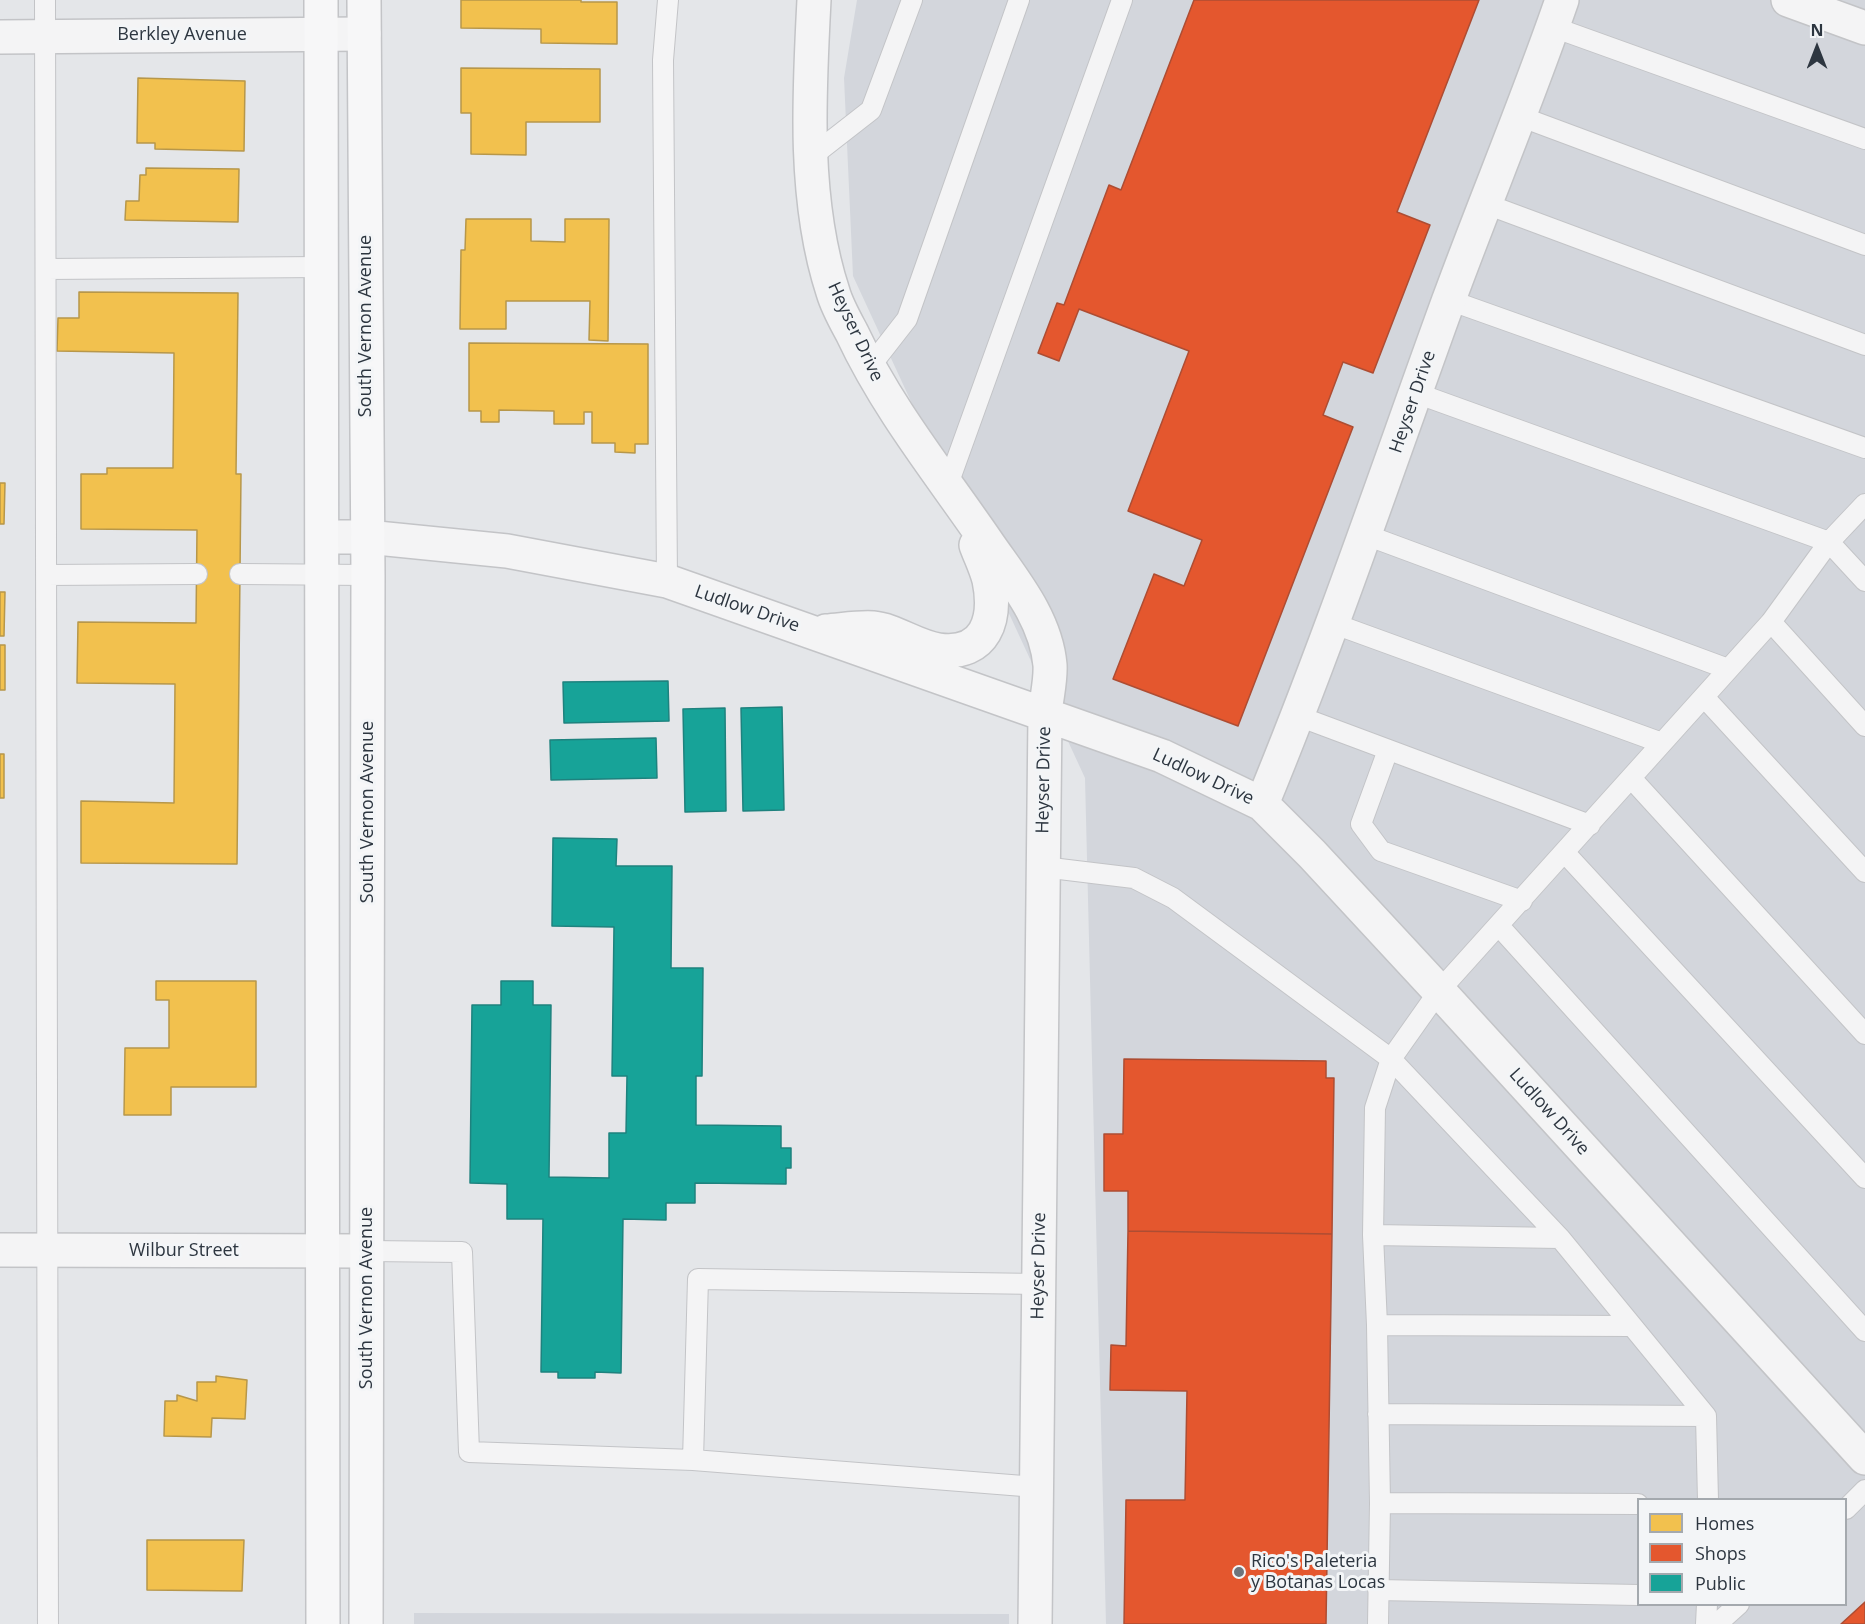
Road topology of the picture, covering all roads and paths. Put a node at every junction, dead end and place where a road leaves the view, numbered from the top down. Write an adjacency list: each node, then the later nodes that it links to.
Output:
1 (45, 0): 15 (lane)
2 (321, 0): 12 (main road)
3 (364, 0): 13 (main road, South Vernon Avenue)
4 (668, 0): 39 (lane)
5 (814, 0): 18 (street, Heyser Drive)
6 (912, 0): 18 (lane)
7 (1018, 0): 25 (lane)
8 (1122, 0): 28 (lane)
9 (1796, 2): 11 (street)
10 (1557, 14): 16 (street, Heyser Drive); 17 (lane)
11 (1865, 28)
12 (322, 34): 13 (street, Berkley Avenue); 15 (street, Berkley Avenue); 21 (main road)
13 (364, 34): 32 (main road, South Vernon Avenue)
14 (0, 37): 15 (street, Berkley Avenue)
15 (45, 37): 22 (lane)
16 (1519, 116): 19 (street, Heyser Drive); 20 (lane)
17 (1865, 139)
18 (812, 156): 25 (street, Heyser Drive)
19 (1486, 204): 23 (street, Heyser Drive); 24 (lane)
20 (1865, 245)
21 (322, 267): 22 (lane); 31 (main road)
22 (46, 269): 37 (lane)
23 (1449, 300): 26 (street, Heyser Drive); 27 (lane)
24 (1865, 345)
25 (868, 369): 28 (street, Heyser Drive)
26 (1416, 393): 30 (street, Heyser Drive); 33 (lane)
27 (1865, 448)
28 (955, 496): 43 (street); 46 (street, Heyser Drive)
29 (1865, 504): 33 (lane)
30 (1366, 535): 42 (street, Heyser Drive); 44 (lane)
31 (323, 537): 32 (street, Ludlow Drive); 36 (main road)
32 (367, 537): 38 (main road, South Vernon Avenue); 39 (street, Ludlow Drive)
33 (1829, 542): 40 (lane); 41 (lane)
34 (197, 574): 37 (lane)
35 (240, 574): 36 (lane)
36 (322, 574): 38 (lane); 67 (main road)
37 (46, 575): 66 (lane)
38 (368, 575): 68 (main road, South Vernon Avenue)
39 (667, 581): 43 (street, Ludlow Drive)
40 (1865, 581)
41 (1771, 622): 44 (lane); 48 (lane)
42 (1332, 623): 47 (street, Heyser Drive); 49 (lane)
43 (813, 632): 46 (street, Ludlow Drive)
44 (1728, 669): 45 (lane)
45 (1704, 697): 49 (lane); 56 (lane)
46 (1045, 715): 52 (street, Ludlow Drive); 55 (street, Heyser Drive)
47 (1298, 716): 50 (lane); 52 (street, Heyser Drive)
48 (1865, 726)
49 (1662, 743): 51 (lane)
50 (1388, 750): 53 (lane); 57 (lane)
51 (1631, 778): 53 (lane); 60 (lane)
52 (1262, 804): 59 (street, Ludlow Drive)
53 (1590, 825): 54 (lane)
54 (1565, 853): 57 (lane); 62 (lane)
55 (1043, 867): 61 (lane); 69 (street, Heyser Drive)
56 (1865, 872)
57 (1521, 902): 58 (lane)
58 (1499, 926): 59 (lane); 72 (lane)
59 (1439, 991): 61 (lane); 75 (street, Ludlow Drive)
60 (1865, 1034)
61 (1391, 1059): 63 (lane); 64 (lane)
62 (1865, 1178)
63 (1373, 1235): 64 (lane); 70 (lane)
64 (1560, 1238): 71 (lane)
65 (0, 1250): 66 (street, Wilbur Street)
66 (47, 1250): 67 (street, Wilbur Street); 87 (lane)
67 (323, 1251): 68 (street, Wilbur Street); 88 (main road)
68 (368, 1251): 76 (lane); 89 (main road, South Vernon Avenue)
69 (1038, 1284): 76 (lane); 77 (street, Heyser Drive)
70 (1377, 1325): 71 (lane); 73 (lane)
71 (1631, 1326): 74 (lane)
72 (1865, 1331)
73 (1378, 1414): 74 (lane); 80 (lane)
74 (1706, 1416): 79 (lane)
75 (1865, 1458)
76 (693, 1460): 77 (lane)
77 (1036, 1486): 90 (street, Heyser Drive)
78 (1865, 1490): 82 (lane)
79 (1708, 1498)
80 (1380, 1503): 81 (lane); 83 (lane)
81 (1637, 1504)
82 (1847, 1507)
83 (1378, 1590): 84 (lane); 91 (lane)
84 (1637, 1595)
85 (1707, 1606): 92 (lane)
86 (1738, 1606): 93 (lane)
87 (48, 1624)
88 (323, 1624)
89 (366, 1624)
90 (1035, 1624)
91 (1378, 1624)
92 (1706, 1624)
93 (1717, 1624)

